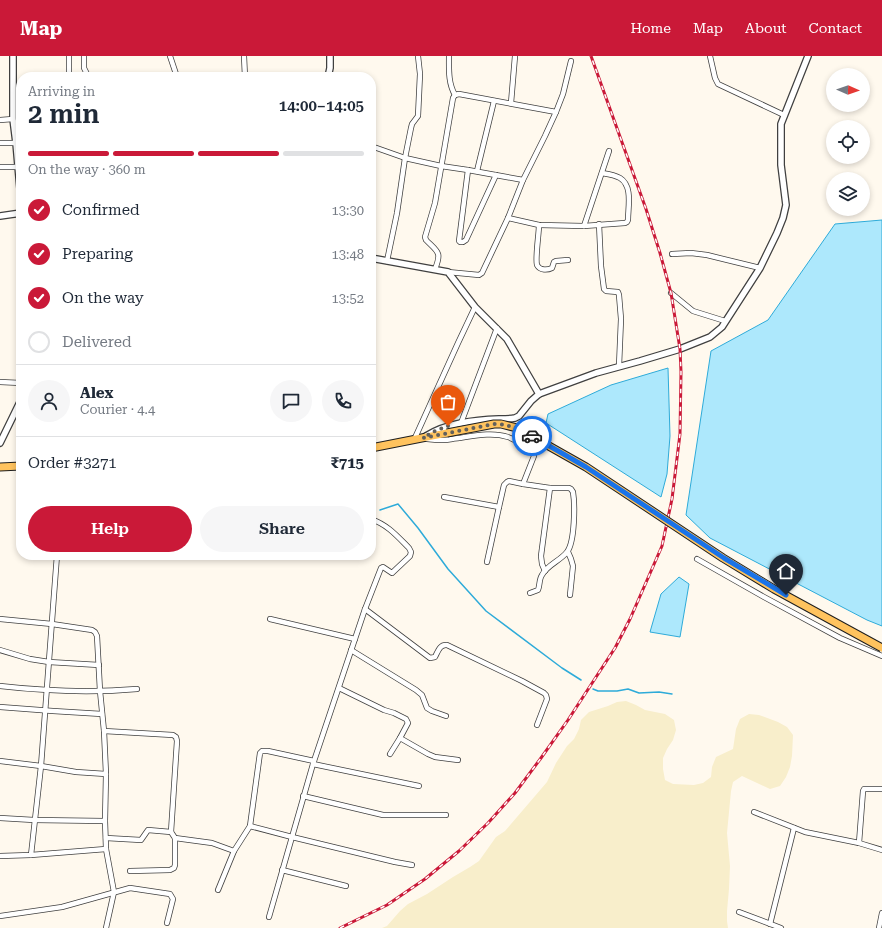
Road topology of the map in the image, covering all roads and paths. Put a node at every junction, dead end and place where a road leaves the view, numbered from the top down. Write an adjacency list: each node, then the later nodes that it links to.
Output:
1 (13, 56): 23 (street)
2 (70, 56): 13 (street)
3 (84, 56): 14 (street)
4 (170, 56): 15 (street)
5 (244, 56): 16 (street)
6 (330, 56): 17 (street)
7 (418, 56): 29 (street)
8 (449, 56): 18 (street)
9 (515, 56): 20 (street)
10 (710, 56): 22 (street)
11 (808, 56): 22 (street)
12 (571, 61): 21 (street)
13 (69, 72)
14 (86, 72)
15 (175, 72)
16 (246, 72)
17 (329, 72)
18 (455, 95): 19 (street); 30 (street)
19 (494, 101): 20 (street); 34 (street)
20 (511, 103): 21 (street)
21 (556, 112): 37 (street)
22 (784, 115): 48 (street)
23 (13, 119): 24 (street); 26 (street)
24 (0, 120)
25 (0, 143): 26 (street)
26 (16, 143)
27 (376, 148): 29 (street)
28 (609, 151): 35 (street)
29 (405, 158): 30 (street); 46 (street)
30 (441, 166): 33 (street); 49 (street)
31 (0, 167): 32 (street)
32 (16, 167)
33 (468, 170): 34 (street); 36 (street)
34 (477, 171): 36 (street)
35 (602, 172): 41 (street); 43 (street)
36 (496, 175): 37 (street)
37 (523, 180): 40 (street)
38 (16, 214): 39 (street)
39 (0, 216)
40 (508, 218): 42 (street); 50 (street)
41 (599, 224): 43 (street); 55 (street)
42 (539, 225): 43 (street); 47 (street)
43 (584, 226)
44 (672, 254): 48 (street)
45 (376, 259): 46 (street)
46 (387, 260): 49 (street)
47 (568, 260)
48 (760, 268): 53 (street)
49 (435, 269): 50 (street)
50 (448, 272): 52 (street)
51 (671, 293): 53 (street)
52 (475, 307): 54 (street); 62 (street)
53 (725, 321): 55 (street)
54 (497, 328): 58 (street); 60 (street)
55 (619, 366): 58 (street)
56 (0, 382): 57 (street)
57 (16, 383)
58 (539, 394): 60 (street)
59 (16, 410): 63 (street)
60 (461, 423): 61 (street)
61 (423, 438): 62 (main road); 67 (street); 84 (main road, bridge)
62 (414, 440): 64 (main road)
63 (0, 443)
64 (376, 447)
65 (16, 466): 66 (main road)
66 (0, 467)
67 (522, 484): 68 (street); 70 (street)
68 (550, 488): 72 (street); 76 (street)
69 (444, 497): 70 (street)
70 (499, 507): 75 (street)
71 (376, 521): 79 (street)
72 (568, 552): 76 (street); 78 (street)
73 (697, 559): 87 (street)
74 (57, 560): 82 (street)
75 (487, 562)
76 (545, 570): 77 (street)
77 (530, 592)
78 (570, 595)
79 (365, 609): 83 (street); 99 (street)
80 (0, 619): 82 (street)
81 (270, 619): 83 (street)
82 (52, 624): 88 (street); 89 (street)
83 (355, 639): 86 (street)
84 (882, 648)
85 (0, 650): 88 (street)
86 (351, 650): 91 (street); 98 (street)
87 (882, 656)
88 (49, 662): 89 (street); 93 (street)
89 (99, 665): 94 (street)
90 (0, 686): 93 (street)
91 (339, 688): 101 (street); 105 (street)
92 (137, 689): 94 (street)
93 (46, 690): 94 (street); 96 (street)
94 (100, 691): 97 (street)
95 (0, 707): 96 (street)
96 (45, 710): 97 (street); 106 (street)
97 (102, 714): 100 (street)
98 (446, 716)
99 (537, 725)
100 (104, 731): 107 (street); 118 (street)
101 (400, 738): 102 (street); 104 (street)
102 (390, 754)
103 (0, 760): 106 (street)
104 (458, 760)
105 (314, 763): 108 (street); 110 (street); 116 (street)
106 (41, 766): 107 (street); 114 (street)
107 (106, 774): 115 (street)
108 (419, 786)
109 (882, 790): 122 (street)
110 (303, 796): 112 (street); 119 (street)
111 (754, 812): 117 (street)
112 (446, 815)
113 (0, 818): 114 (street)
114 (34, 820): 115 (street); 126 (street)
115 (105, 821): 120 (street)
116 (250, 826): 119 (street); 125 (street)
117 (794, 828): 122 (street); 139 (street)
118 (171, 832): 120 (street); 121 (street)
119 (292, 837): 128 (street); 129 (street)
120 (106, 838): 123 (street)
121 (175, 838): 125 (street); 130 (street)
122 (860, 843): 124 (street)
123 (106, 849): 126 (street); 133 (street)
124 (882, 850)
125 (234, 852): 132 (street)
126 (31, 855): 127 (street)
127 (0, 856)
128 (412, 865)
129 (282, 870): 131 (street); 137 (street)
130 (130, 871)
131 (346, 886)
132 (218, 890)
133 (114, 892): 136 (street); 138 (street); 140 (street)
134 (739, 912): 139 (street)
135 (882, 913): 142 (street)
136 (0, 916)
137 (269, 917)
138 (167, 923)
139 (770, 924): 141 (street)
140 (106, 928)
141 (781, 928)
142 (879, 928)

